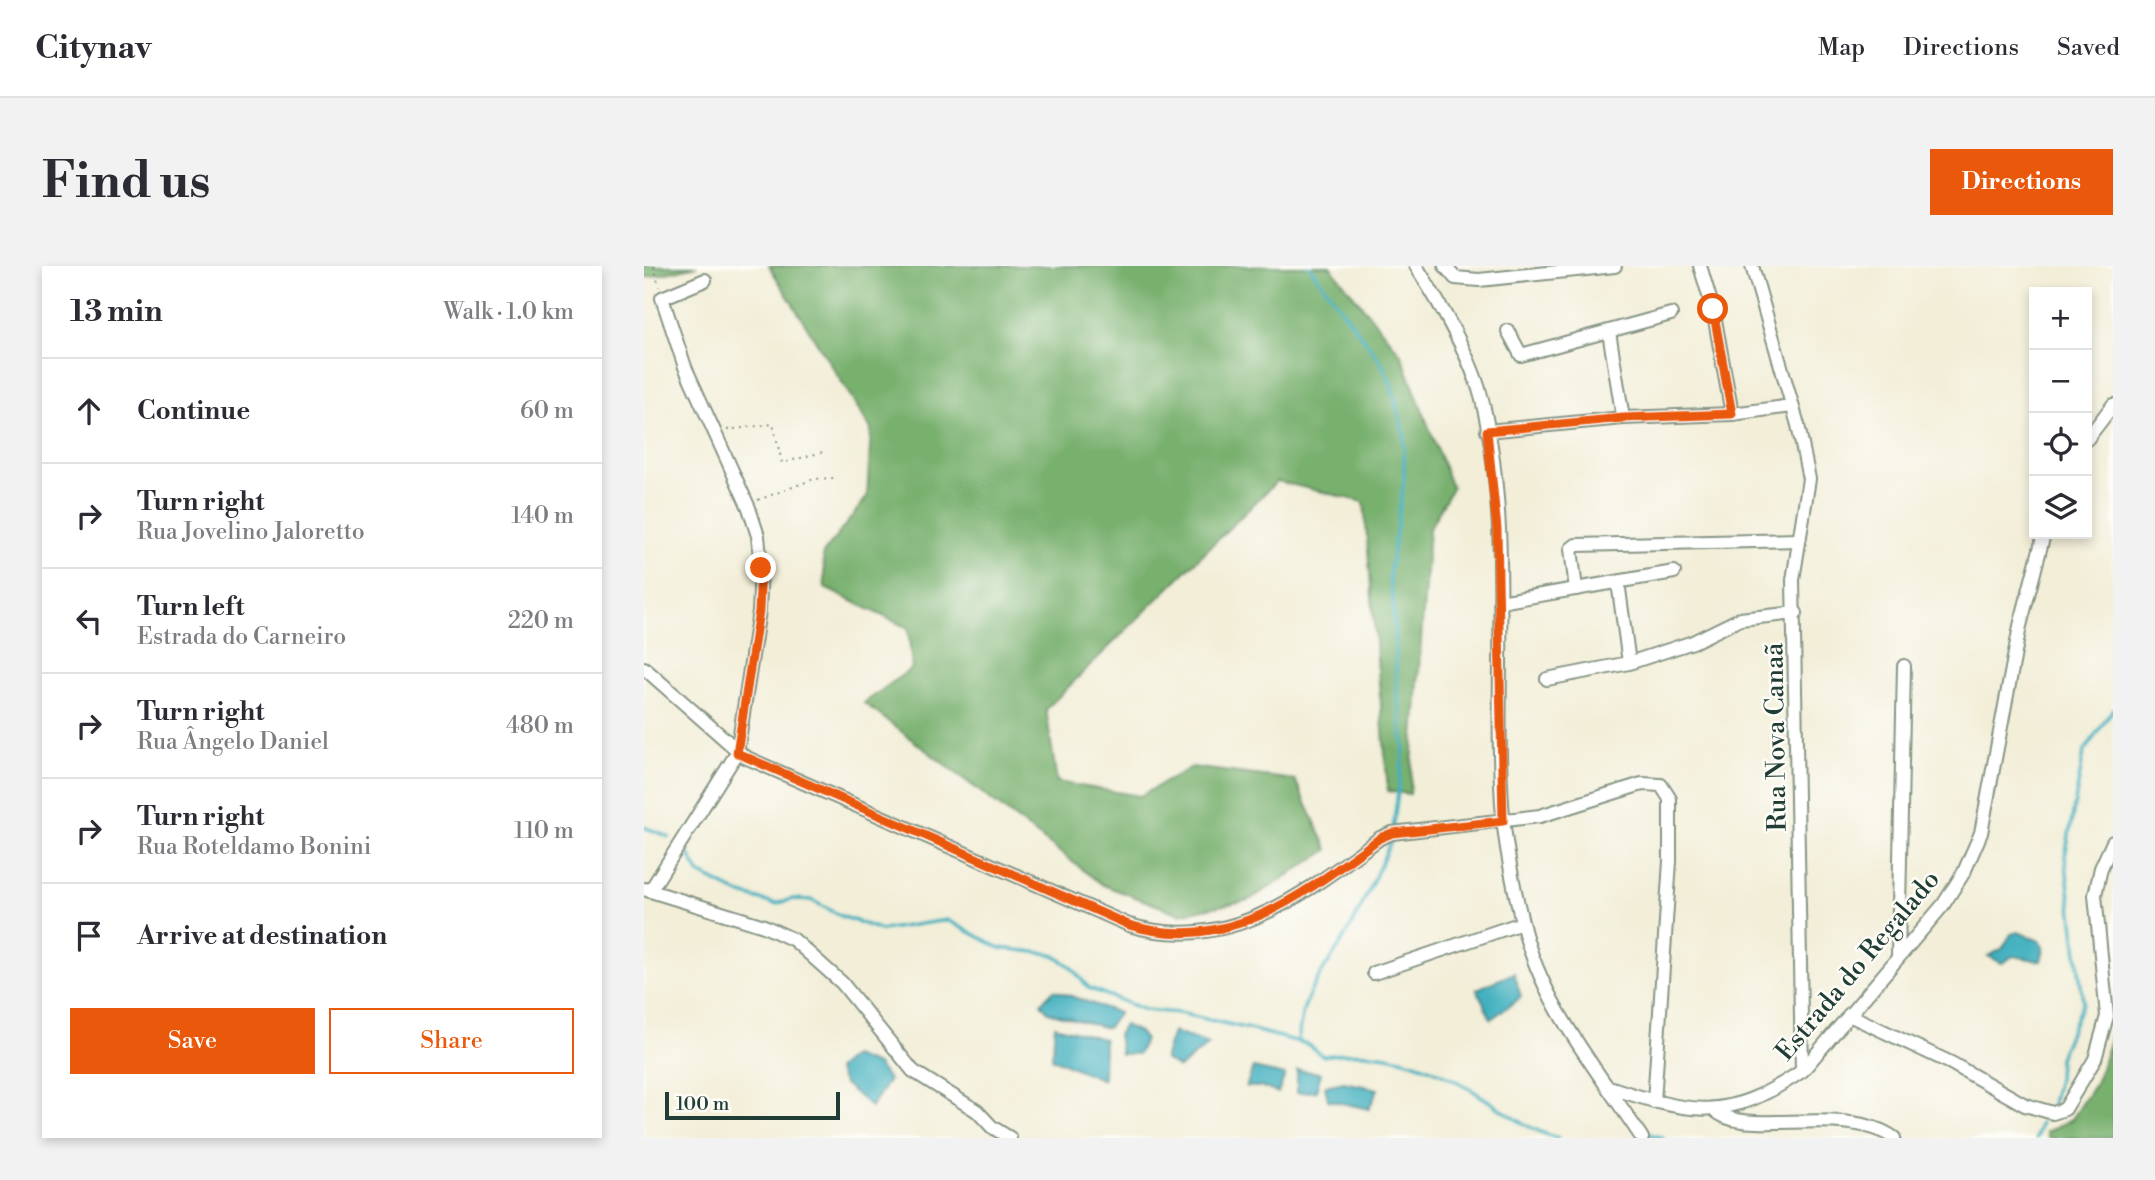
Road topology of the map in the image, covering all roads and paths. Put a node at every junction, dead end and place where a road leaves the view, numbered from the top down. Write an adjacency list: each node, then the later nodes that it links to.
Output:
1 (654, 266): 8 (path)
2 (1416, 266): 16 (street)
3 (1445, 266): 4 (street)
4 (1615, 266)
5 (1700, 266): 14 (street)
6 (1752, 266): 13 (street, Rua Nova Canaã)
7 (705, 280): 8 (street)
8 (662, 298): 17 (street)
9 (1671, 314): 11 (street)
10 (1508, 331): 11 (street)
11 (1609, 332): 15 (street)
12 (2113, 405): 18 (street)
13 (1792, 406): 14 (street); 23 (street, Rua Nova Canaã)
14 (1732, 414): 15 (street)
15 (1623, 418): 16 (street)
16 (1487, 431): 27 (street)
17 (715, 432): 19 (path); 21 (street)
18 (2092, 432)
19 (823, 452)
20 (835, 478): 21 (path)
21 (747, 504): 33 (street)
22 (2044, 539): 38 (street, Estrada do Regalado)
23 (1798, 540): 26 (street); 28 (street, Rua Nova Canaã)
24 (1674, 572): 25 (street)
25 (1618, 582): 26 (street); 29 (street)
26 (1576, 589): 27 (street)
27 (1500, 602): 34 (street)
28 (1796, 613): 29 (street); 41 (street, Rua Nova Canaã)
29 (1629, 663): 32 (street)
30 (1904, 666): 38 (street)
31 (644, 668): 33 (street)
32 (1547, 679)
33 (737, 753): 34 (street); 36 (street)
34 (1503, 821): 37 (street); 43 (street)
35 (2113, 842): 40 (street)
36 (647, 890): 45 (street)
37 (1522, 922): 39 (street); 42 (street)
38 (1898, 956): 40 (street, Estrada do Regalado)
39 (1374, 974)
40 (1849, 1015): 41 (street, Estrada do Regalado)
41 (1802, 1071): 44 (street, Estrada do Regalado)
42 (1609, 1087): 43 (street, Estrada do Regalado); 47 (street)
43 (1654, 1102): 44 (street, Estrada do Regalado)
44 (1716, 1111): 48 (street)
45 (993, 1133): 46 (street)
46 (1010, 1138)
47 (1642, 1138)
48 (1894, 1138)

